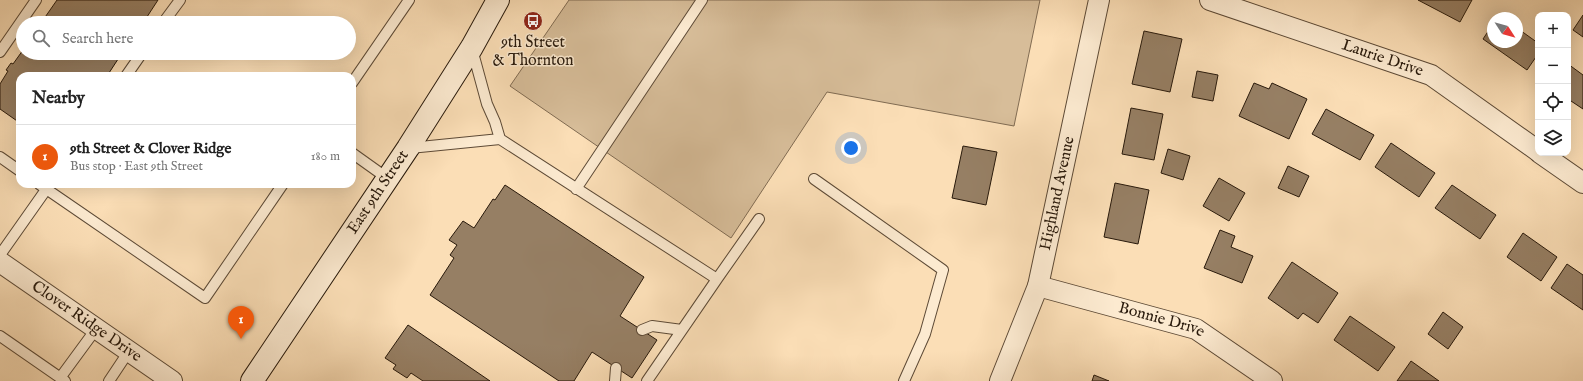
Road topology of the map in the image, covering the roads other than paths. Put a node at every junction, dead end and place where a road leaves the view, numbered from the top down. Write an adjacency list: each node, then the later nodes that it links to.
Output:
1 (36, 0): 8 (lane)
2 (180, 0): 9 (lane)
3 (409, 0): 15 (lane)
4 (498, 0): 11 (main road, East 9th Street)
5 (702, 0): 29 (lane)
6 (1099, 0): 34 (street, Highland Avenue)
7 (1210, 0): 18 (street, Laurie Drive)
8 (25, 16)
9 (169, 16)
10 (16, 29): 12 (lane)
11 (472, 47): 16 (lane); 17 (main road, East 9th Street)
12 (0, 52)
13 (137, 60): 14 (lane)
14 (129, 72)
15 (356, 77)
16 (500, 139): 17 (lane); 29 (lane)
17 (408, 148): 23 (main road, East 9th Street)
18 (1535, 149)
19 (356, 156): 23 (lane)
20 (1545, 156): 25 (street, Laurie Drive)
21 (0, 157): 22 (lane)
22 (16, 168)
23 (387, 178): 44 (main road, East 9th Street)
24 (814, 179): 47 (lane)
25 (1583, 183)
26 (44, 188): 31 (lane)
27 (48, 188): 28 (lane)
28 (280, 188)
29 (576, 189): 33 (lane)
30 (759, 219): 33 (lane)
31 (0, 255)
32 (0, 262): 35 (street, Clover Ridge Drive)
33 (717, 279): 37 (lane)
34 (1038, 286): 48 (street, Highland Avenue); 49 (street, Bonnie Drive)
35 (96, 329): 39 (street, Clover Ridge Drive); 41 (lane)
36 (642, 330): 37 (lane)
37 (682, 330): 46 (lane)
38 (0, 336): 41 (lane)
39 (129, 351): 42 (lane); 43 (street, Clover Ridge Drive)
40 (616, 368): 45 (lane)
41 (63, 380)
42 (109, 381)
43 (172, 381)
44 (252, 381)
45 (615, 381)
46 (647, 381)
47 (904, 381)
48 (1000, 381)
49 (1272, 381)

